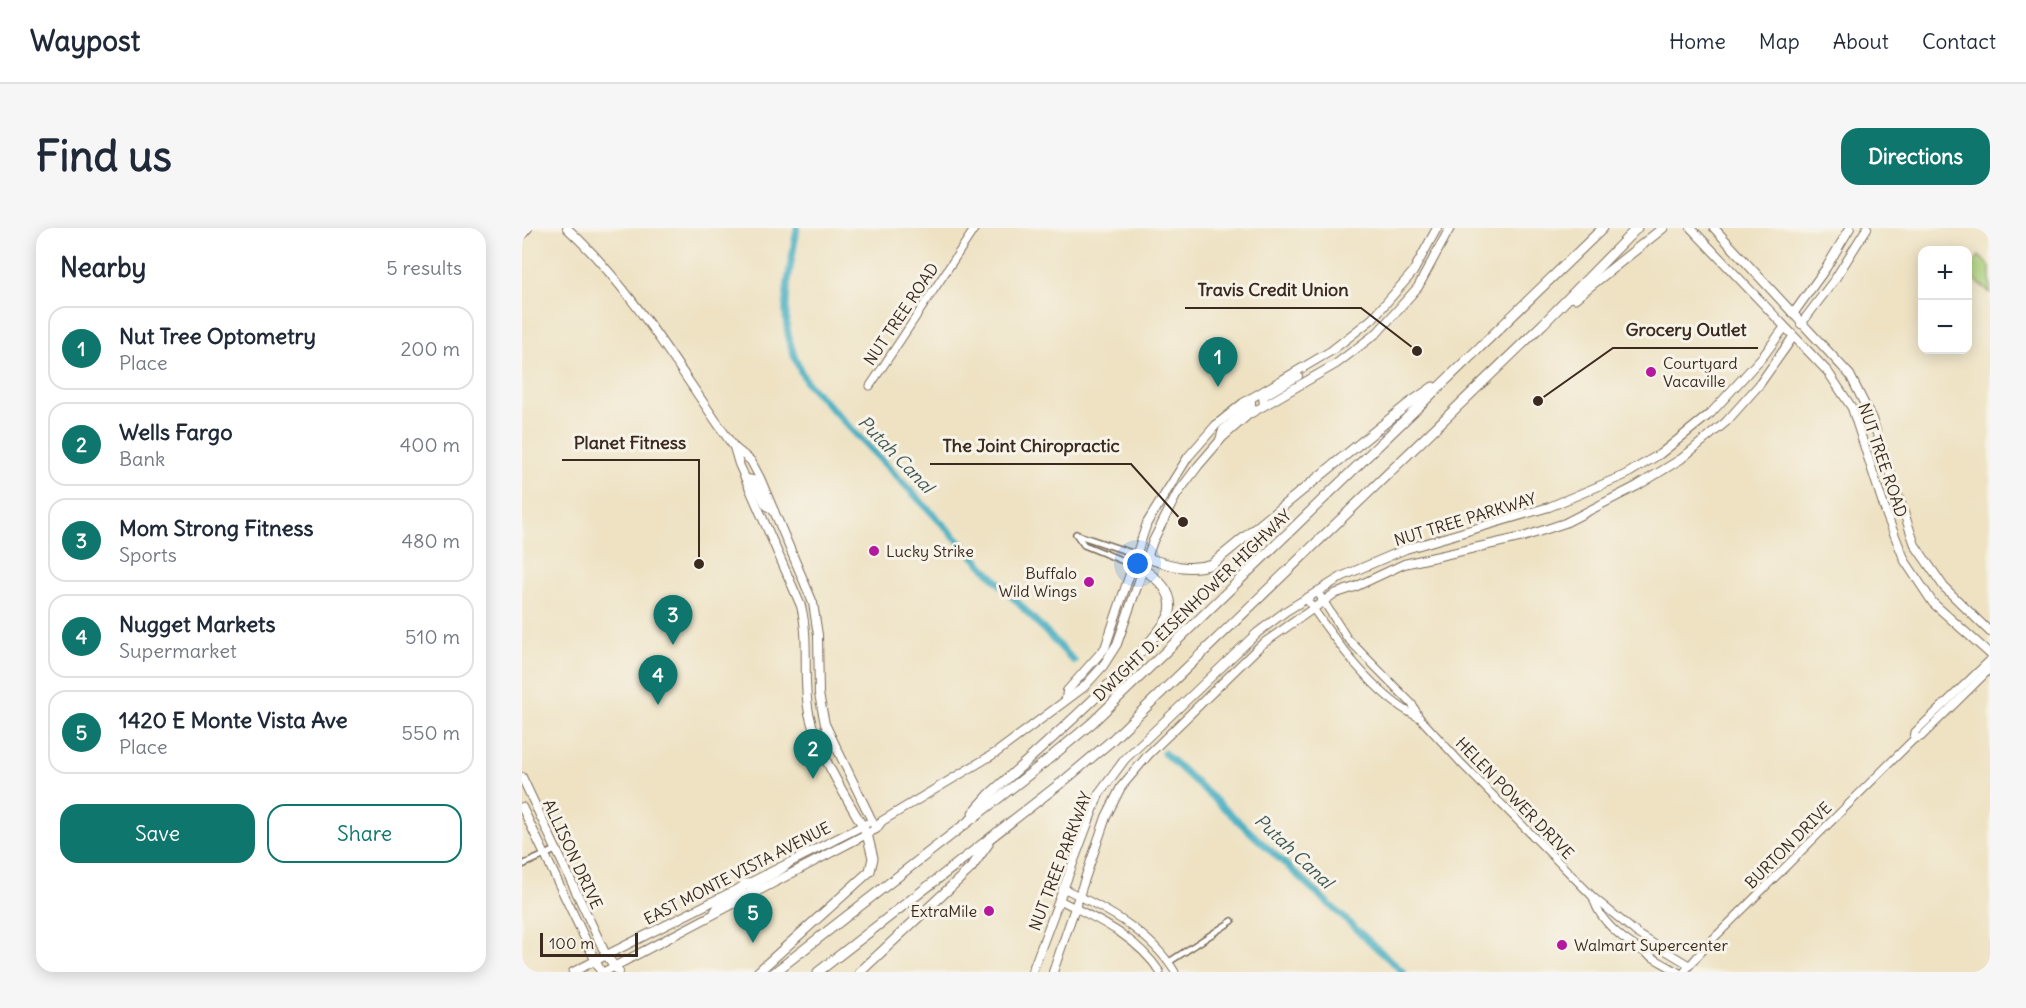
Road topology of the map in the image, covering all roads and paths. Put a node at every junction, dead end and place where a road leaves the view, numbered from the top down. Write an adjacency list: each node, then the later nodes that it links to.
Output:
1 (528, 228): 13 (main road)
2 (567, 228): 25 (main road)
3 (975, 228): 21 (street, NUT TREE ROAD)
4 (1437, 228): 19 (main road, EAST MONTE VISTA AVENUE)
5 (1450, 228): 23 (main road, EAST MONTE VISTA AVENUE)
6 (1603, 228): 20 (highway, DWIGHT D. EISENHOWER HIGHWAY)
7 (1637, 228): 15 (highway)
8 (1663, 228): 15 (highway)
9 (1714, 228): 14 (main road, NUT TREE ROAD)
10 (1850, 228): 14 (main road)
11 (1867, 228): 16 (main road)
12 (1694, 231): 17 (main road, NUT TREE ROAD)
13 (522, 235)
14 (1793, 314): 16 (main road, NUT TREE ROAD); 17 (street, NUT TREE PARKWAY)
15 (1542, 324): 55 (highway)
16 (1802, 324): 18 (street, NUT TREE PARKWAY); 40 (main road, NUT TREE ROAD)
17 (1784, 328): 18 (main road, NUT TREE ROAD); 35 (main road, NUT TREE PARKWAY)
18 (1793, 337): 37 (main road, NUT TREE PARKWAY); 42 (main road, NUT TREE ROAD)
19 (1317, 360): 22 (main road, EAST MONTE VISTA AVENUE); 23 (main road)
20 (1455, 372): 30 (highway); 53 (highway, DWIGHT D. EISENHOWER HIGHWAY)
21 (870, 386)
22 (1251, 398): 24 (main road); 29 (main road, EAST MONTE VISTA AVENUE)
23 (1264, 405): 24 (main road, EAST MONTE VISTA AVENUE)
24 (1219, 442): 30 (main road, EAST MONTE VISTA AVENUE)
25 (734, 447): 26 (main road); 27 (main road)
26 (747, 479): 27 (main road); 28 (main road)
27 (775, 512): 32 (main road)
28 (768, 527): 32 (main road); 34 (main road)
29 (1134, 554): 30 (street); 31 (main road, EAST MONTE VISTA AVENUE); 31 (street)
30 (1146, 558): 33 (main road, EAST MONTE VISTA AVENUE)
31 (1131, 564): 33 (street); 46 (main road, EAST MONTE VISTA AVENUE)
32 (798, 566): 34 (main road); 39 (main road)
33 (1143, 569): 46 (main road, EAST MONTE VISTA AVENUE); 53 (highway)
34 (789, 575): 39 (main road); 41 (main road)
35 (1317, 591): 36 (main road, NUT TREE PARKWAY); 37 (street, HELEN POWER DRIVE)
36 (1306, 598): 38 (street, HELEN POWER DRIVE); 61 (main road, NUT TREE PARKWAY)
37 (1323, 600): 38 (main road, NUT TREE PARKWAY); 47 (street, HELEN POWER DRIVE)
38 (1312, 607): 47 (street, HELEN POWER DRIVE); 63 (main road, NUT TREE PARKWAY)
39 (815, 614): 45 (main road)
40 (1990, 632)
41 (806, 644): 45 (main road); 54 (main road)
42 (1990, 654)
43 (1990, 660): 48 (street, BURTON DRIVE)
44 (1990, 669): 48 (street, BURTON DRIVE)
45 (819, 681): 51 (main road)
46 (1066, 699): 52 (main road, EAST MONTE VISTA AVENUE)
47 (1419, 717): 64 (street, HELEN POWER DRIVE)
48 (1914, 739): 72 (street, BURTON DRIVE)
49 (522, 777): 56 (main road, ALLISON DRIVE)
50 (522, 807): 57 (main road, ALLISON DRIVE)
51 (872, 821): 52 (main road, EAST MONTE VISTA AVENUE); 54 (main road, EAST MONTE VISTA AVENUE)
52 (882, 821): 54 (main road, EAST MONTE VISTA AVENUE)
53 (960, 828): 77 (highway, DWIGHT D. EISENHOWER HIGHWAY)
54 (868, 829): 58 (main road, EAST MONTE VISTA AVENUE); 62 (main road, EAST MONTE VISTA AVENUE); 76 (highway)
55 (995, 834): 78 (highway); 79 (highway)
56 (556, 850): 57 (street); 69 (main road, ALLISON DRIVE)
57 (545, 855): 59 (street); 70 (main road, ALLISON DRIVE)
58 (791, 860): 60 (main road, EAST MONTE VISTA AVENUE); 62 (main road)
59 (522, 866)
60 (744, 883): 67 (main road); 69 (main road, EAST MONTE VISTA AVENUE)
61 (1063, 888): 63 (street); 65 (main road, NUT TREE PARKWAY)
62 (749, 895): 67 (main road, EAST MONTE VISTA AVENUE)
63 (1080, 897): 66 (main road, NUT TREE PARKWAY); 71 (street)
64 (1593, 897): 72 (street, HELEN POWER DRIVE); 84 (street, HELEN POWER DRIVE)
65 (1060, 900): 66 (street); 80 (main road, NUT TREE PARKWAY)
66 (1076, 908): 81 (main road, NUT TREE PARKWAY); 82 (street)
67 (712, 914): 73 (main road, EAST MONTE VISTA AVENUE)
68 (1232, 921): 71 (street)
69 (606, 955): 70 (main road, EAST MONTE VISTA AVENUE); 73 (main road, ALLISON DRIVE)
70 (596, 961): 74 (main road, EAST MONTE VISTA AVENUE); 75 (main road, ALLISON DRIVE)
71 (1169, 962): 83 (street)
72 (1687, 968)
73 (617, 969): 75 (main road, EAST MONTE VISTA AVENUE)
74 (573, 972)
75 (602, 972)
76 (758, 972)
77 (775, 972)
78 (818, 972)
79 (860, 972)
80 (1032, 972)
81 (1053, 972)
82 (1160, 972)
83 (1175, 972)
84 (1678, 972)

